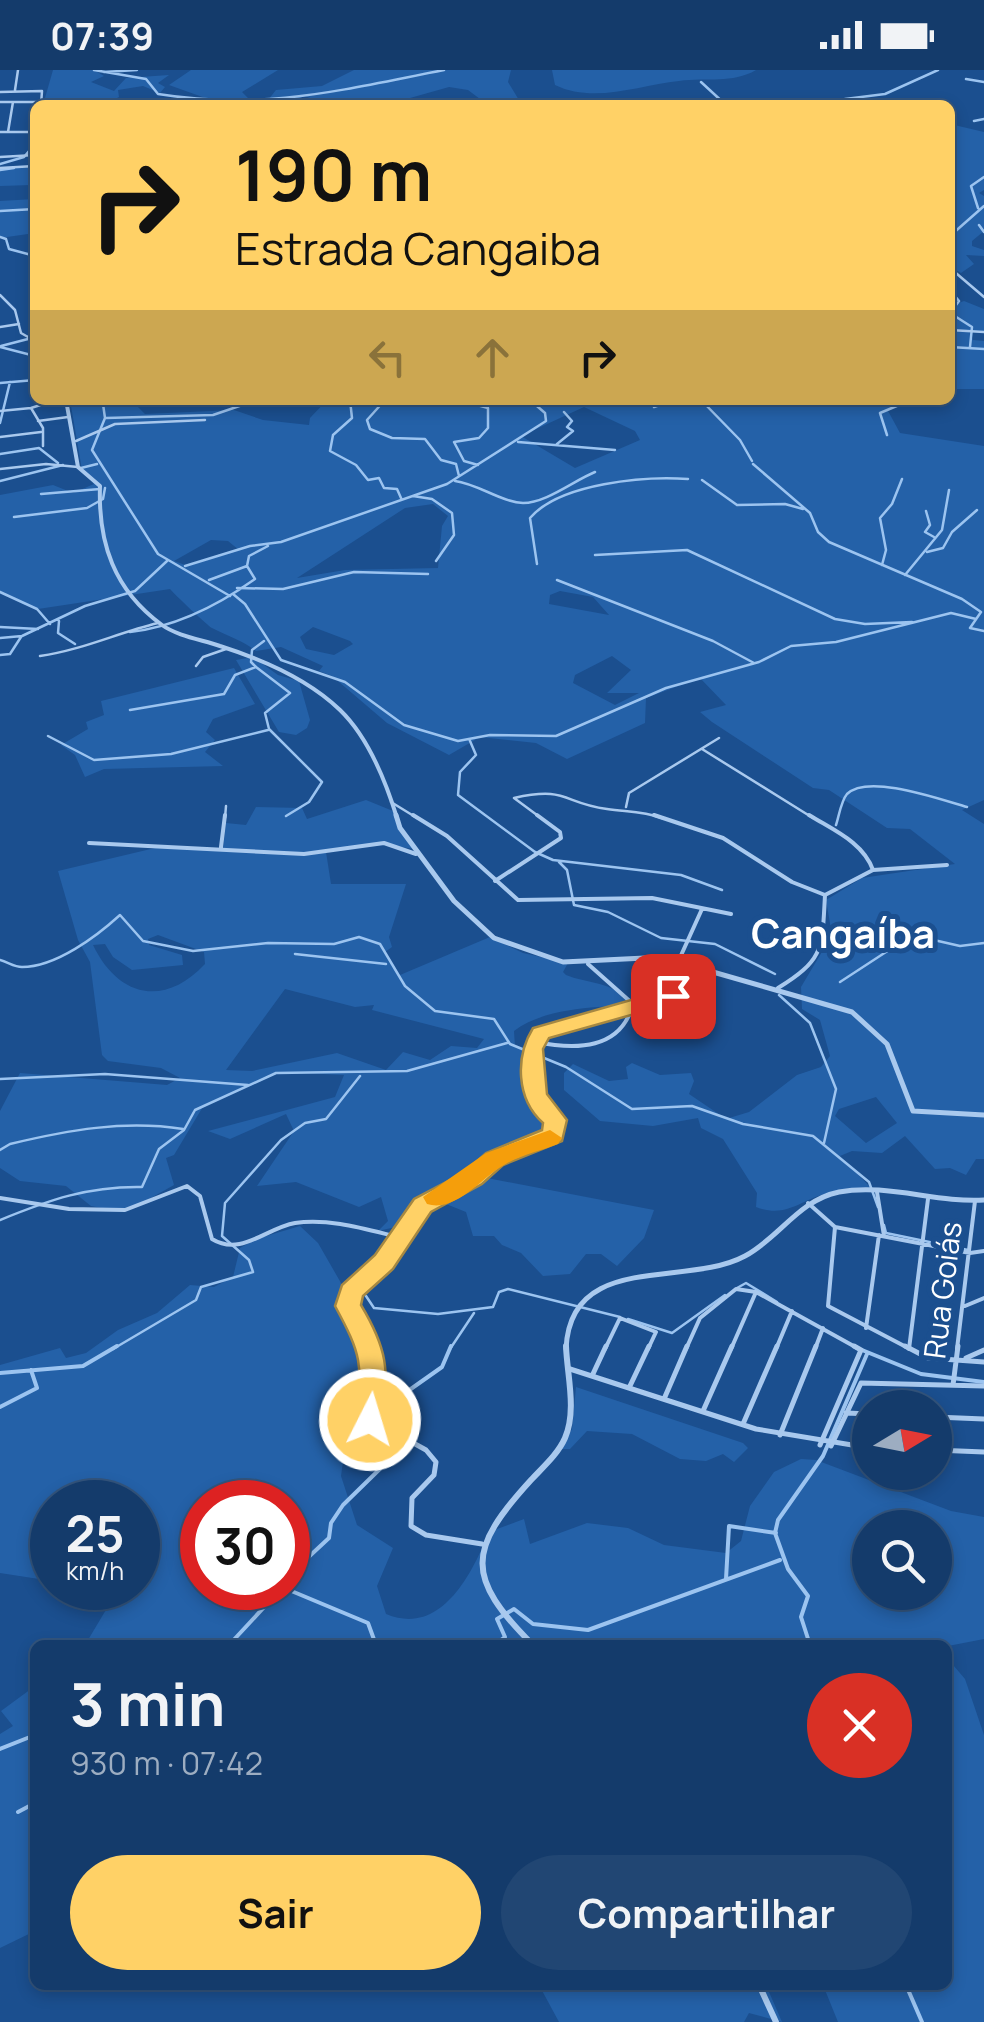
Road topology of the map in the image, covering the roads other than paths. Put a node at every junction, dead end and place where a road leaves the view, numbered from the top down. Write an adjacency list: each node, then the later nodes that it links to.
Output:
1 (18, 70): 2 (street)
2 (15, 91): 3 (street); 4 (street)
3 (0, 92)
4 (42, 100)
5 (0, 102): 6 (street)
6 (13, 102): 7 (street); 9 (street)
7 (30, 103)
8 (0, 132): 9 (street)
9 (8, 132): 10 (street)
10 (30, 132)
11 (30, 154): 12 (street)
12 (0, 157)
13 (30, 166): 14 (street)
14 (0, 168)
15 (955, 272): 17 (street)
16 (0, 295): 18 (street)
17 (984, 297)
18 (19, 324): 19 (street); 22 (street)
19 (0, 327)
20 (955, 330): 21 (street)
21 (984, 332)
22 (30, 338)
23 (40, 405): 25 (street)
24 (67, 405): 27 (street)
25 (30, 408): 26 (street); 29 (street)
26 (0, 411)
27 (68, 417): 29 (street); 32 (street)
28 (204, 420): 32 (street)
29 (38, 421): 30 (street)
30 (42, 432): 31 (street); 33 (street)
31 (0, 437)
32 (76, 440): 34 (street)
33 (43, 446)
34 (78, 466): 35 (street); 36 (street)
35 (0, 469)
36 (158, 623): 37 (street); 38 (street)
37 (230, 648): 39 (street); 42 (street)
38 (40, 656)
39 (196, 666)
40 (719, 738): 41 (street)
41 (702, 749): 44 (street); 49 (street)
42 (392, 802): 47 (street); 50 (street)
43 (226, 806): 46 (street)
44 (626, 807): 50 (street); 51 (street)
45 (89, 842): 46 (street)
46 (222, 848): 47 (street)
47 (420, 856): 55 (street)
48 (947, 865): 49 (street)
49 (873, 870): 51 (street)
50 (494, 882): 52 (street)
51 (826, 895): 57 (street)
52 (702, 909): 53 (street); 54 (street)
53 (731, 914)
54 (678, 962): 55 (street); 56 (street)
55 (588, 964): 58 (street)
56 (702, 968): 57 (street); 58 (street)
57 (778, 988): 60 (street)
58 (634, 1004): 59 (street); 59 (street)
59 (534, 1041): 68 (street)
60 (984, 1115)
61 (877, 1192): 63 (street); 65 (street); 67 (street)
62 (0, 1198): 68 (street)
63 (928, 1199): 64 (street); 69 (street)
64 (980, 1200): 71 (street, Rua Goiás)
65 (808, 1203): 66 (street); 82 (street)
66 (835, 1228): 67 (street); 77 (street)
67 (882, 1236): 69 (street); 77 (street)
68 (399, 1237): 100 (street)
69 (924, 1243): 71 (street); 78 (street)
70 (984, 1251): 71 (street)
71 (970, 1253): 74 (street, Rua Goiás)
72 (756, 1292): 75 (street); 87 (street); 88 (street)
73 (984, 1298): 74 (street)
74 (965, 1307): 80 (street, Rua Goiás)
75 (792, 1311): 76 (street); 93 (street)
76 (823, 1328): 94 (street); 95 (street)
77 (866, 1328): 78 (street)
78 (909, 1348): 80 (street)
79 (984, 1350): 80 (street)
80 (959, 1360): 81 (street); 84 (street, Rua Goiás)
81 (984, 1362)
82 (570, 1369): 83 (street); 100 (street)
83 (592, 1376): 86 (street); 86 (street)
84 (953, 1385): 85 (street); 89 (street)
85 (984, 1386)
86 (630, 1388): 87 (street)
87 (664, 1399): 88 (street)
88 (703, 1411): 93 (street)
89 (846, 1414): 90 (street); 96 (street)
90 (852, 1414)
91 (952, 1418): 92 (street)
92 (984, 1419)
93 (744, 1424): 94 (street)
94 (780, 1436): 95 (street)
95 (820, 1445): 96 (street)
96 (831, 1446): 97 (street)
97 (852, 1447)
98 (952, 1451): 99 (street)
99 (984, 1452)
100 (482, 1544): 101 (street)
101 (528, 1640)
102 (760, 1990): 103 (street)
103 (776, 2022)

